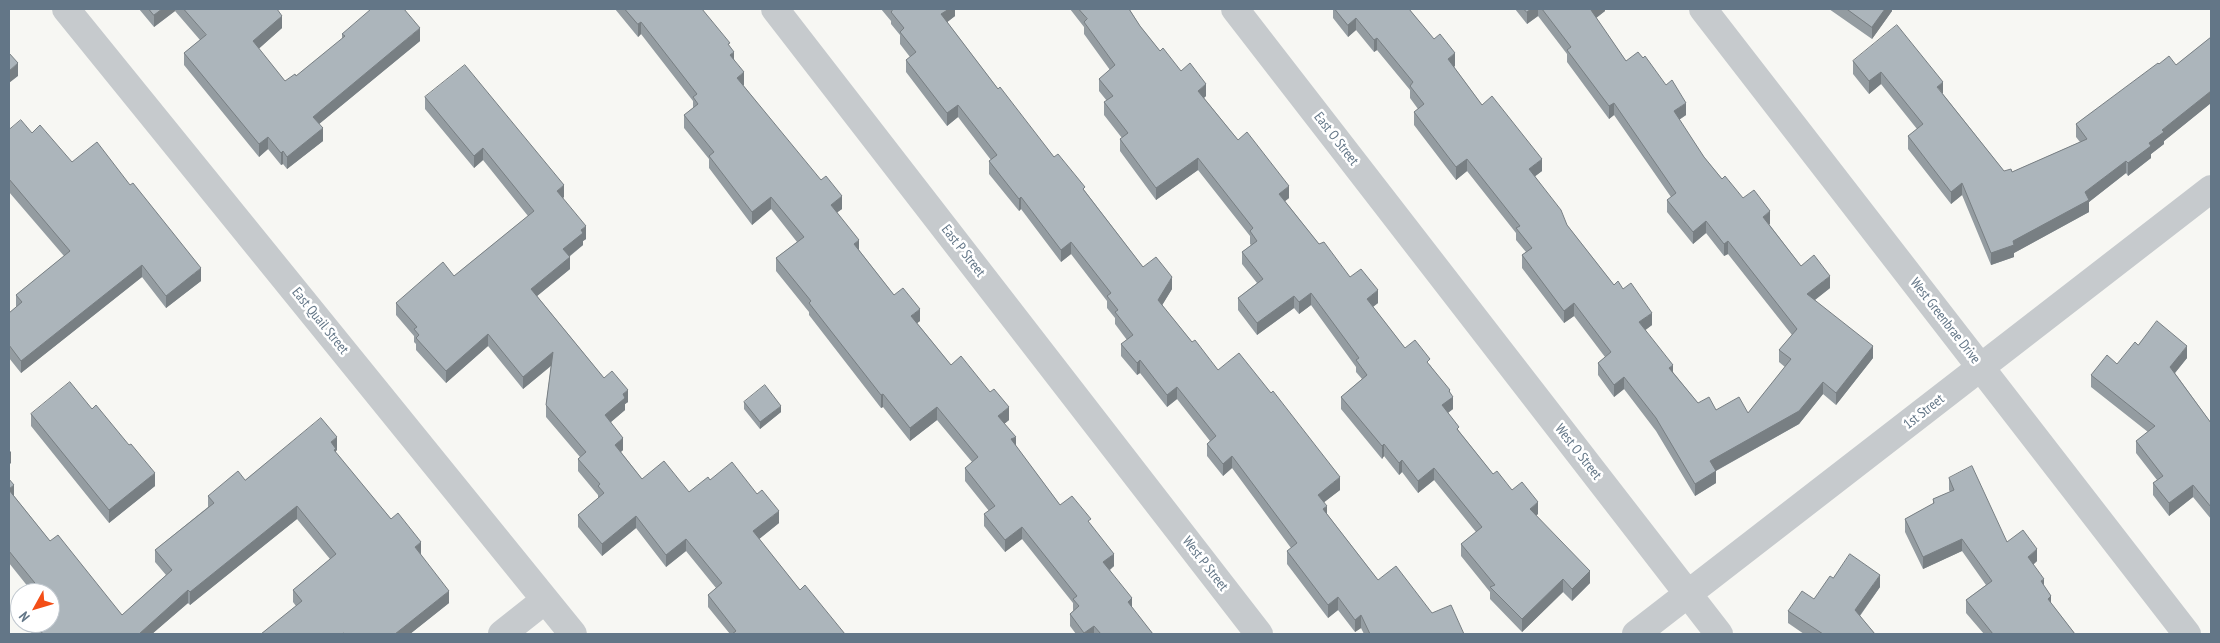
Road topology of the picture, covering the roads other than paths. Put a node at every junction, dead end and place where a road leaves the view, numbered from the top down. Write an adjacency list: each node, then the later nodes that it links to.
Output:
1 (66, 9): 10 (street, East Quail Street)
2 (775, 9): 8 (street, East P Street)
3 (1235, 9): 6 (street, East O Street)
4 (1703, 9): 7 (street, West Greenbrae Drive)
5 (2211, 189): 7 (street, 1st Street)
6 (1437, 270): 9 (street, West O Street)
7 (1981, 368): 9 (street, 1st Street); 16 (street, West Greenbrae Drive)
8 (1150, 494): 13 (street, West P Street)
9 (1688, 594): 14 (street, 1st Street); 15 (street, West O Street)
10 (545, 600): 11 (street); 12 (street, East Quail Street)
11 (502, 634)
12 (573, 634)
13 (1259, 634)
14 (1636, 634)
15 (1719, 634)
16 (2187, 634)

